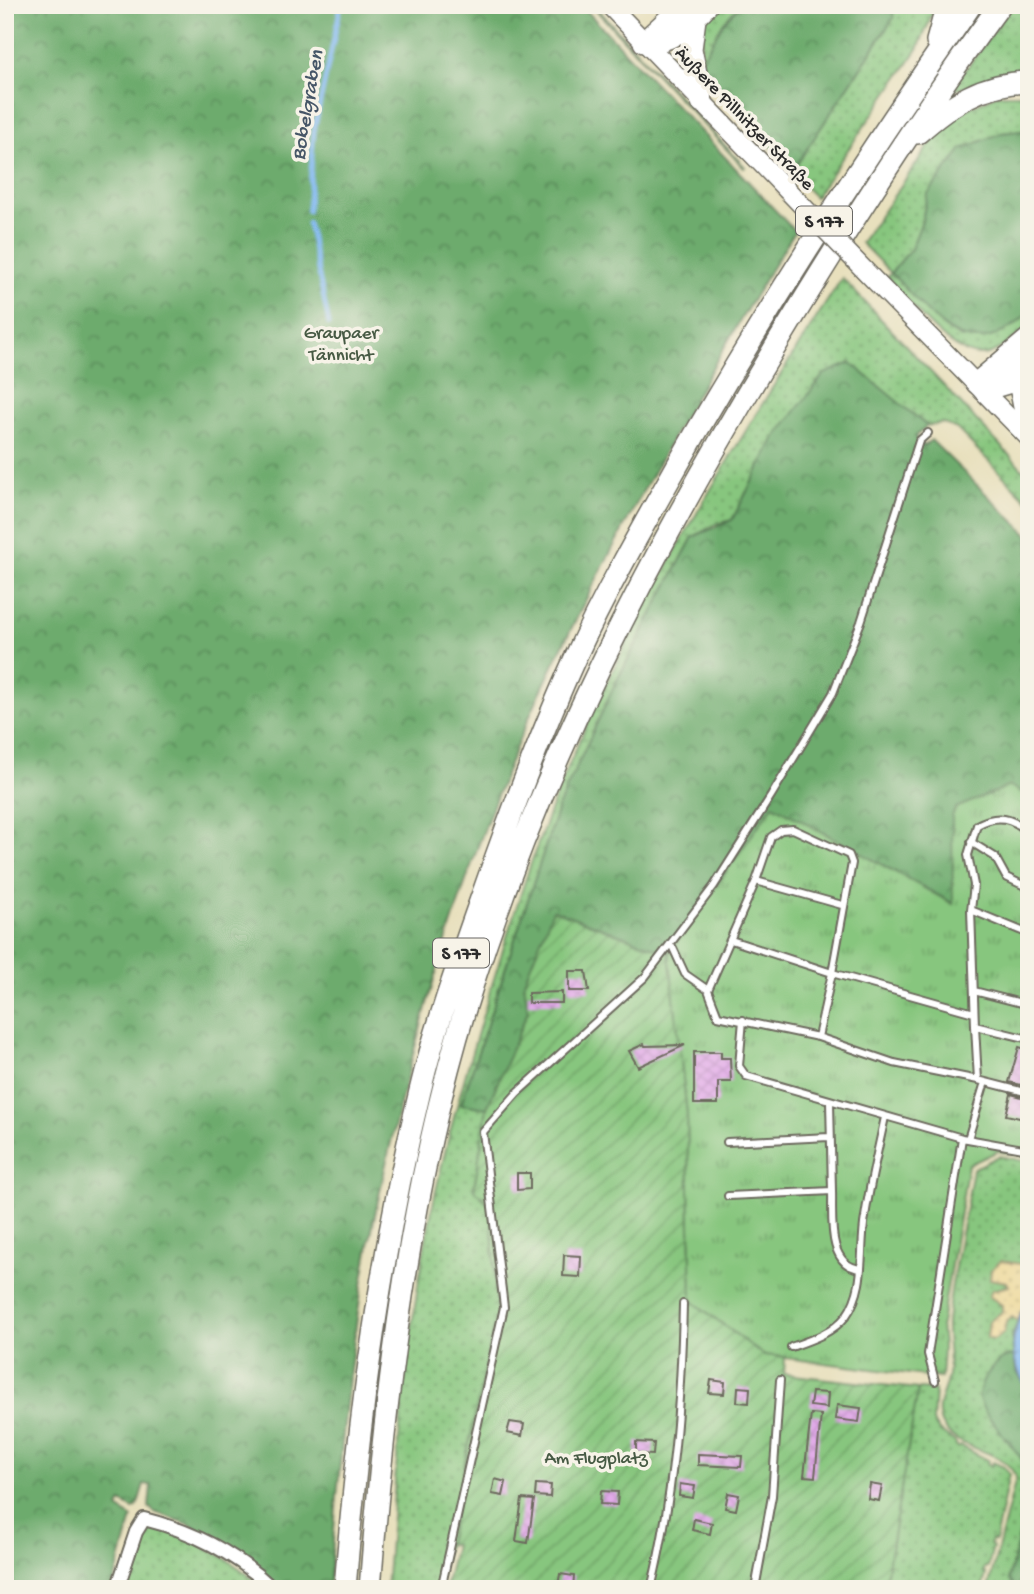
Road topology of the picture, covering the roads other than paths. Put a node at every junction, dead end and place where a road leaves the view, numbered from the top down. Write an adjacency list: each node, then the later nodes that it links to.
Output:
1 (609, 5): 6 (main road, Äußere Pillnitzer Straße)
2 (947, 5): 7 (highway)
3 (971, 5): 7 (highway, S 177)
4 (1000, 5): 10 (highway, S 177)
5 (695, 10): 6 (highway); 9 (highway)
6 (645, 41): 9 (main road, Äußere Pillnitzer Straße)
7 (920, 78): 51 (highway, S 177)
8 (1029, 82): 10 (highway)
9 (702, 102): 13 (main road, Äußere Pillnitzer Straße, bridge)
10 (901, 148): 52 (highway, S 177)
11 (1029, 339): 13 (highway)
12 (1023, 371): 13 (highway); 15 (highway)
13 (980, 387): 15 (main road, Äußere Pillnitzer Straße)
14 (928, 433): 53 (lane)
15 (1029, 436)
16 (1029, 833): 17 (lane)
17 (971, 842): 19 (lane); 21 (lane)
18 (755, 881): 20 (lane); 20 (lane); 23 (lane)
19 (1029, 888)
20 (842, 905): 25 (lane)
21 (971, 910): 22 (lane); 27 (lane)
22 (1029, 934)
23 (731, 940): 25 (lane); 26 (lane)
24 (673, 948): 26 (lane)
25 (832, 973): 29 (lane); 32 (lane)
26 (708, 990): 30 (lane)
27 (974, 991): 28 (lane); 29 (lane)
28 (1029, 1005)
29 (974, 1013): 31 (lane)
30 (743, 1020): 32 (lane); 36 (lane)
31 (975, 1026): 33 (lane); 34 (lane)
32 (818, 1037): 34 (lane)
33 (1029, 1039)
34 (981, 1081): 35 (lane); 39 (lane)
35 (1029, 1093)
36 (830, 1102): 37 (lane); 38 (lane)
37 (885, 1117): 39 (lane); 44 (lane)
38 (829, 1137): 40 (lane); 42 (lane)
39 (965, 1138): 41 (lane); 48 (lane)
40 (727, 1142)
41 (1029, 1150)
42 (832, 1191): 43 (lane); 44 (lane)
43 (728, 1196)
44 (861, 1269): 46 (lane)
45 (683, 1304): 54 (lane)
46 (791, 1347)
47 (780, 1380): 55 (lane)
48 (935, 1381)
49 (117, 1589): 50 (street)
50 (273, 1589)
51 (345, 1589)
52 (370, 1589)
53 (441, 1589)
54 (651, 1589)
55 (755, 1589)

